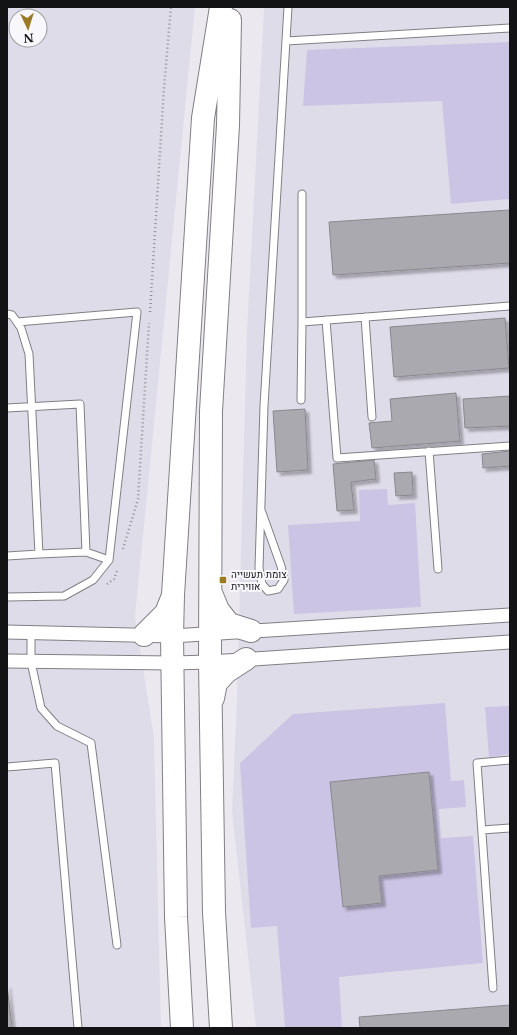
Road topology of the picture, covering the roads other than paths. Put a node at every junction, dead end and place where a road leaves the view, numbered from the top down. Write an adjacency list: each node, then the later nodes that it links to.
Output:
1 (221, 7): 26 (highway)
2 (230, 7): 25 (highway)
3 (288, 7): 5 (lane)
4 (510, 28): 5 (lane)
5 (286, 41): 19 (lane)
6 (302, 194): 12 (lane)
7 (510, 306): 9 (lane)
8 (7, 314): 11 (lane)
9 (365, 317): 10 (lane); 16 (lane)
10 (326, 320): 12 (lane); 18 (lane)
11 (17, 322): 14 (lane); 23 (lane)
12 (302, 322): 13 (lane)
13 (301, 400)
14 (32, 406): 15 (lane); 20 (lane); 21 (lane)
15 (7, 408)
16 (372, 416)
17 (510, 446): 18 (lane)
18 (429, 451): 24 (lane)
19 (261, 510): 19 (lane)
20 (86, 552): 21 (lane); 23 (lane)
21 (39, 554): 22 (lane)
22 (7, 556)
23 (109, 560): 27 (lane)
24 (438, 569)
25 (210, 591): 29 (highway); 32 (highway)
26 (173, 595): 33 (highway); 34 (highway)
27 (7, 597)
28 (510, 615): 29 (street)
29 (251, 631): 32 (street)
30 (7, 632): 31 (street)
31 (31, 632): 33 (street); 38 (lane)
32 (210, 634): 34 (street); 39 (highway)
33 (144, 636): 34 (street)
34 (172, 636): 40 (highway)
35 (510, 642): 36 (street)
36 (246, 659): 39 (street); 41 (highway)
37 (7, 661): 38 (street)
38 (31, 662): 40 (street); 46 (lane)
39 (210, 662): 40 (street); 41 (highway)
40 (172, 663): 49 (highway)
41 (211, 709): 50 (highway)
42 (510, 760): 45 (lane)
43 (7, 767): 48 (lane)
44 (510, 828): 45 (lane)
45 (482, 830): 47 (lane)
46 (117, 945)
47 (493, 988)
48 (78, 1028)
49 (182, 1028)
50 (221, 1028)

